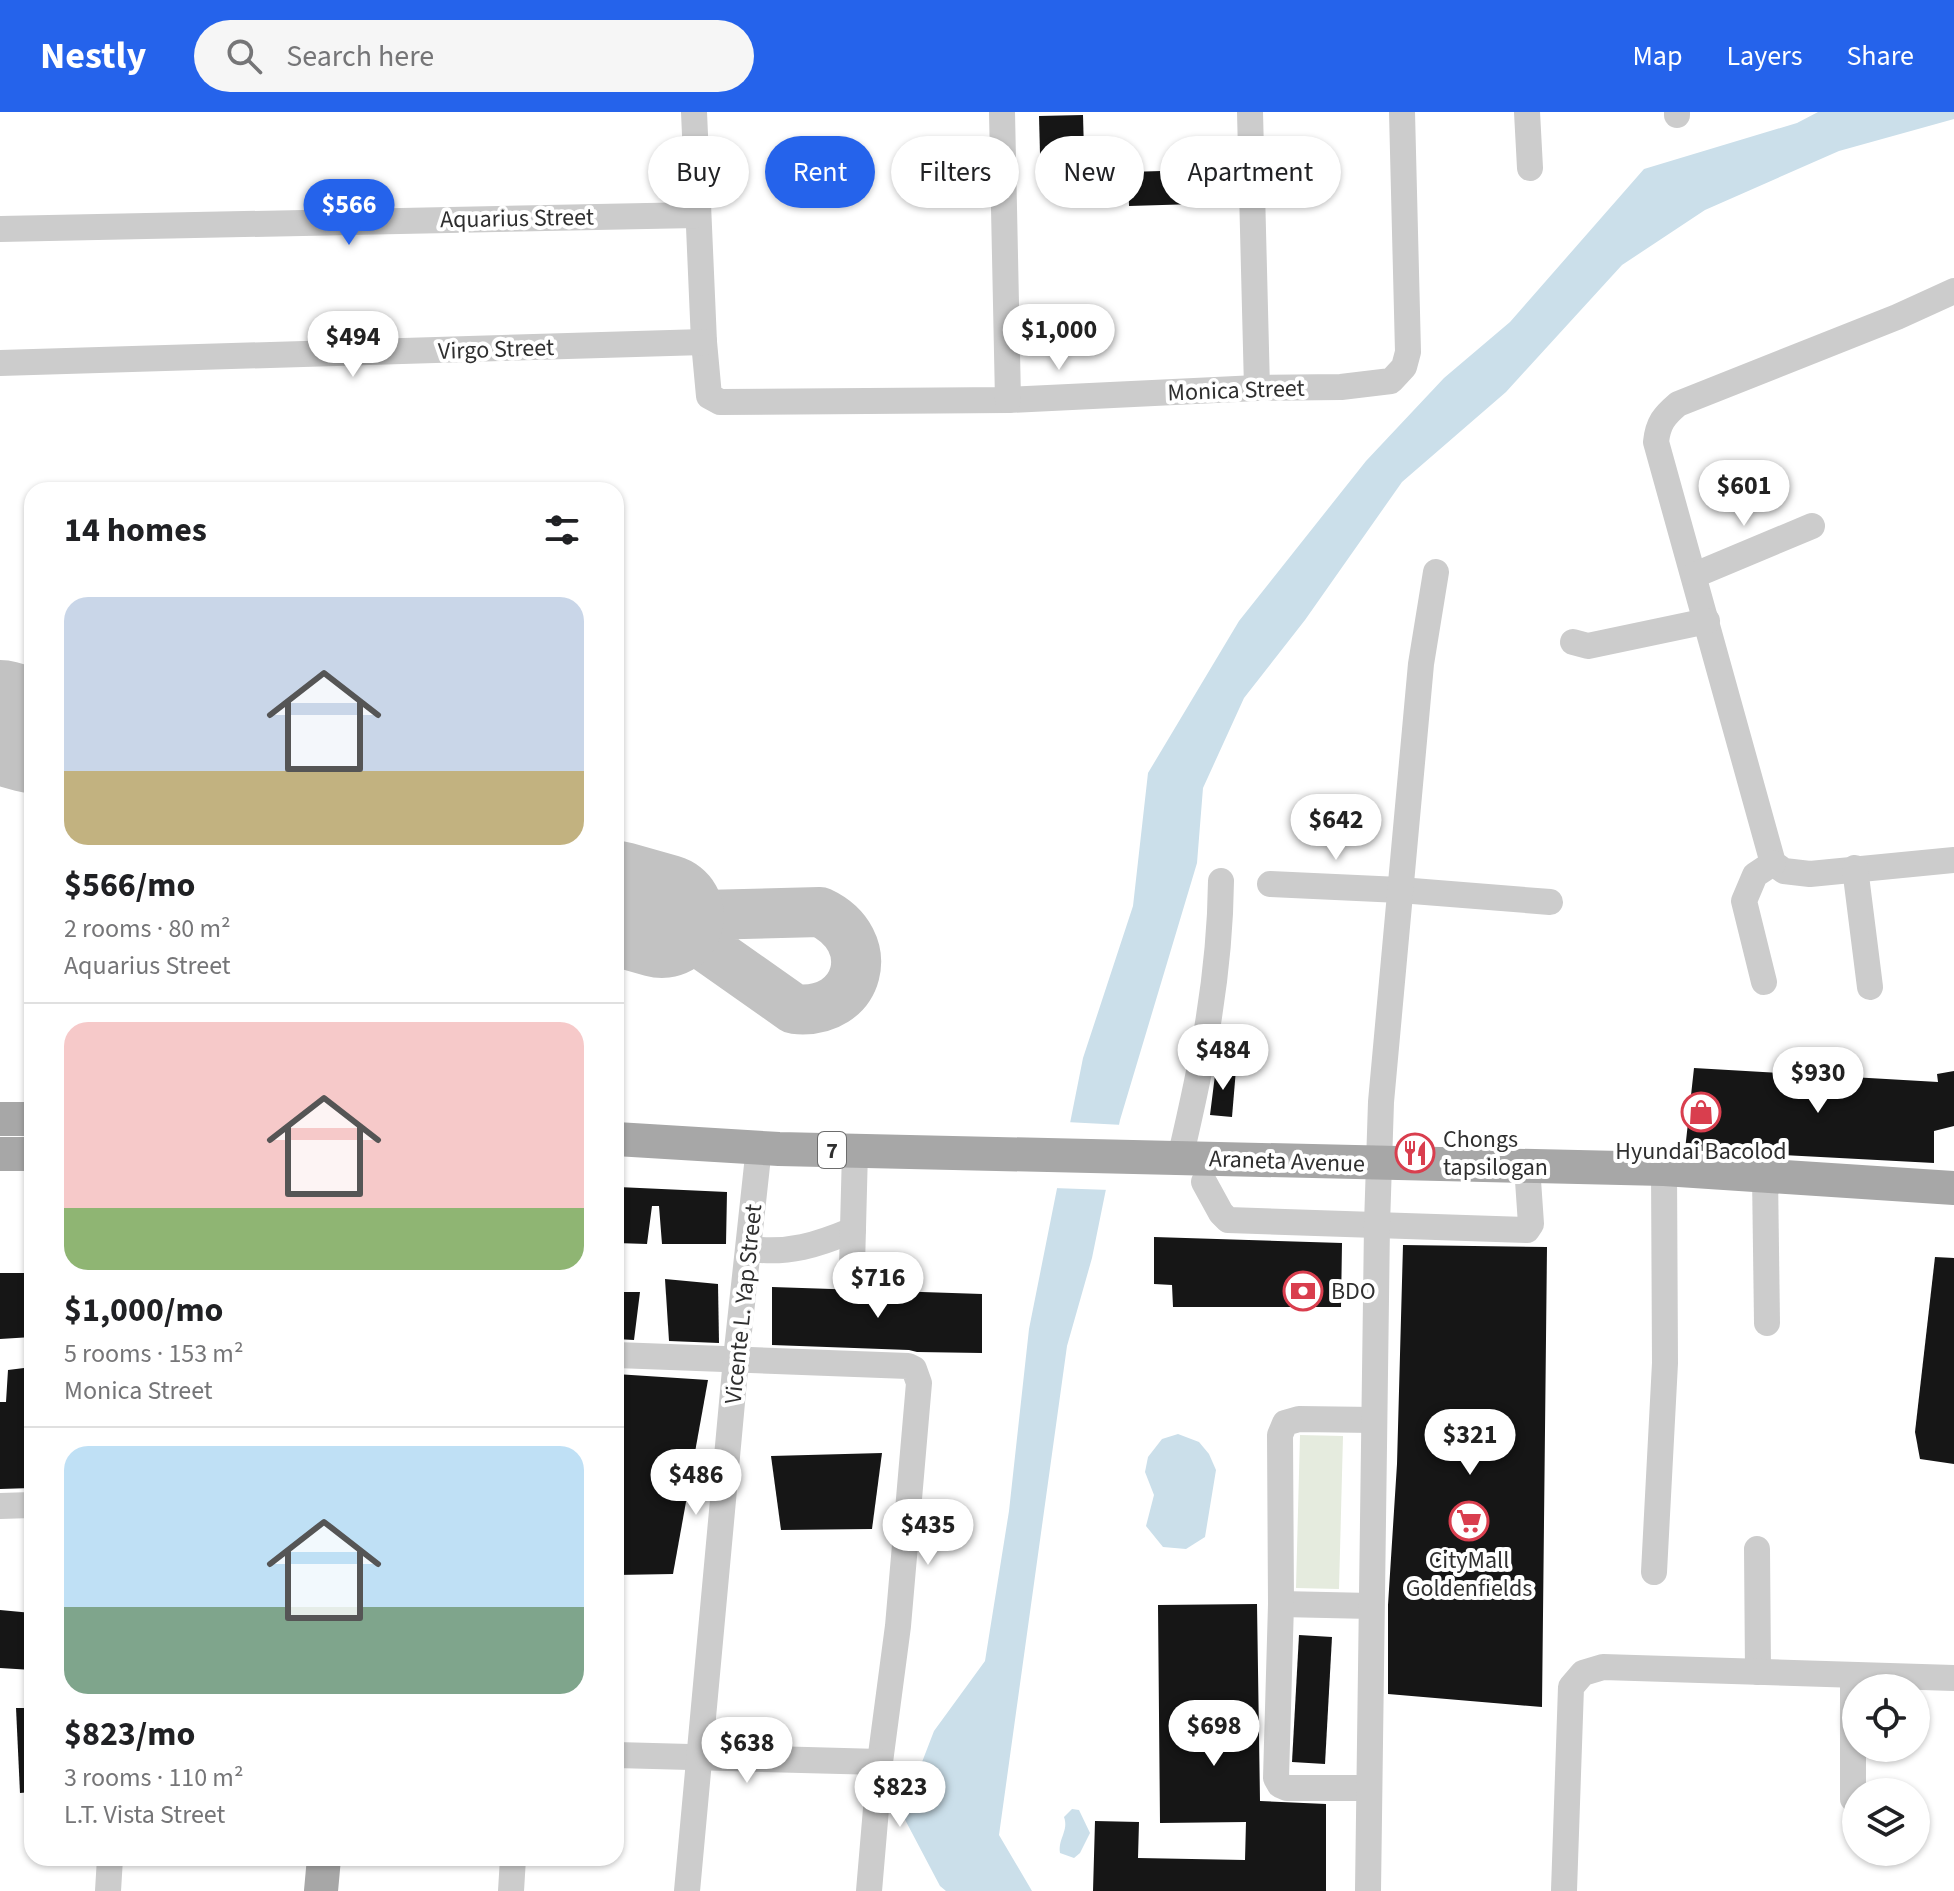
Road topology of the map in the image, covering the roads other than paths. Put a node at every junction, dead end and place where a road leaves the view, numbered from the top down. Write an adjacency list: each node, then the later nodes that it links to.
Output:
1 (694, 112): 7 (street)
2 (1002, 112): 13 (street)
3 (1250, 112): 12 (street)
4 (1402, 112): 12 (street, Monica Street)
5 (1527, 112): 6 (street)
6 (1530, 168)
7 (697, 215): 8 (street, Aquarius Street); 10 (street)
8 (0, 229)
9 (1954, 291): 16 (street)
10 (704, 342): 11 (street, Virgo Street); 13 (street, Monica Street)
11 (0, 363)
12 (1257, 388): 13 (street, Monica Street)
13 (1008, 400)
14 (1812, 526): 16 (street)
15 (1436, 572): 24 (street)
16 (1695, 575): 17 (street)
17 (1707, 621): 18 (street); 20 (street)
18 (1573, 642)
19 (1954, 860): 21 (street)
20 (1773, 863): 21 (street); 26 (street)
21 (1855, 868): 27 (street)
22 (1221, 881): 35 (street)
23 (1270, 884): 24 (street)
24 (1400, 890): 25 (street); 36 (street)
25 (1550, 902)
26 (1764, 982)
27 (1870, 987)
28 (0, 1119): 29 (main road)
29 (24, 1119)
30 (624, 1140): 31 (main road, Araneta Avenue / 7)
31 (759, 1147): 32 (main road, Araneta Avenue / 7); 44 (street, Vicente L. Yap Street)
32 (855, 1151): 35 (main road, Araneta Avenue / 7); 43 (street)
33 (0, 1154): 34 (main road)
34 (24, 1154)
35 (1180, 1158): 36 (main road, Araneta Avenue / 7)
36 (1378, 1164): 37 (main road, Araneta Avenue / 7); 42 (street)
37 (1527, 1166): 38 (main road, Araneta Avenue / 7); 42 (street)
38 (1664, 1169): 39 (main road, Araneta Avenue / 7); 53 (street)
39 (1765, 1175): 41 (main road, Araneta Avenue / 7); 46 (street)
40 (1204, 1182): 42 (street)
41 (1954, 1188)
42 (1377, 1225): 49 (street)
43 (853, 1230): 44 (street); 45 (street)
44 (750, 1249): 48 (street, Vicente L. Yap Street)
45 (852, 1266)
46 (1767, 1323)
47 (624, 1355): 48 (street)
48 (736, 1359): 61 (street, Vicente L. Yap Street); 62 (street)
49 (1374, 1420): 54 (street); 55 (street)
50 (24, 1505): 51 (street)
51 (0, 1506)
52 (1757, 1549): 56 (street)
53 (1654, 1572)
54 (1281, 1604): 55 (street); 63 (street)
55 (1371, 1606): 63 (street)
56 (1758, 1672): 57 (street); 73 (street)
57 (1842, 1676)
58 (1930, 1678): 59 (street)
59 (1954, 1678)
60 (624, 1755): 61 (street)
61 (698, 1759): 62 (street); 70 (street, Vicente L. Yap Street)
62 (880, 1762): 71 (street)
63 (1369, 1788): 72 (street)
64 (110, 1866): 67 (street)
65 (323, 1866): 68 (main road)
66 (513, 1866): 69 (street)
67 (108, 1891)
68 (321, 1891)
69 (511, 1891)
70 (687, 1891)
71 (869, 1891)
72 (1368, 1891)
73 (1564, 1891)

